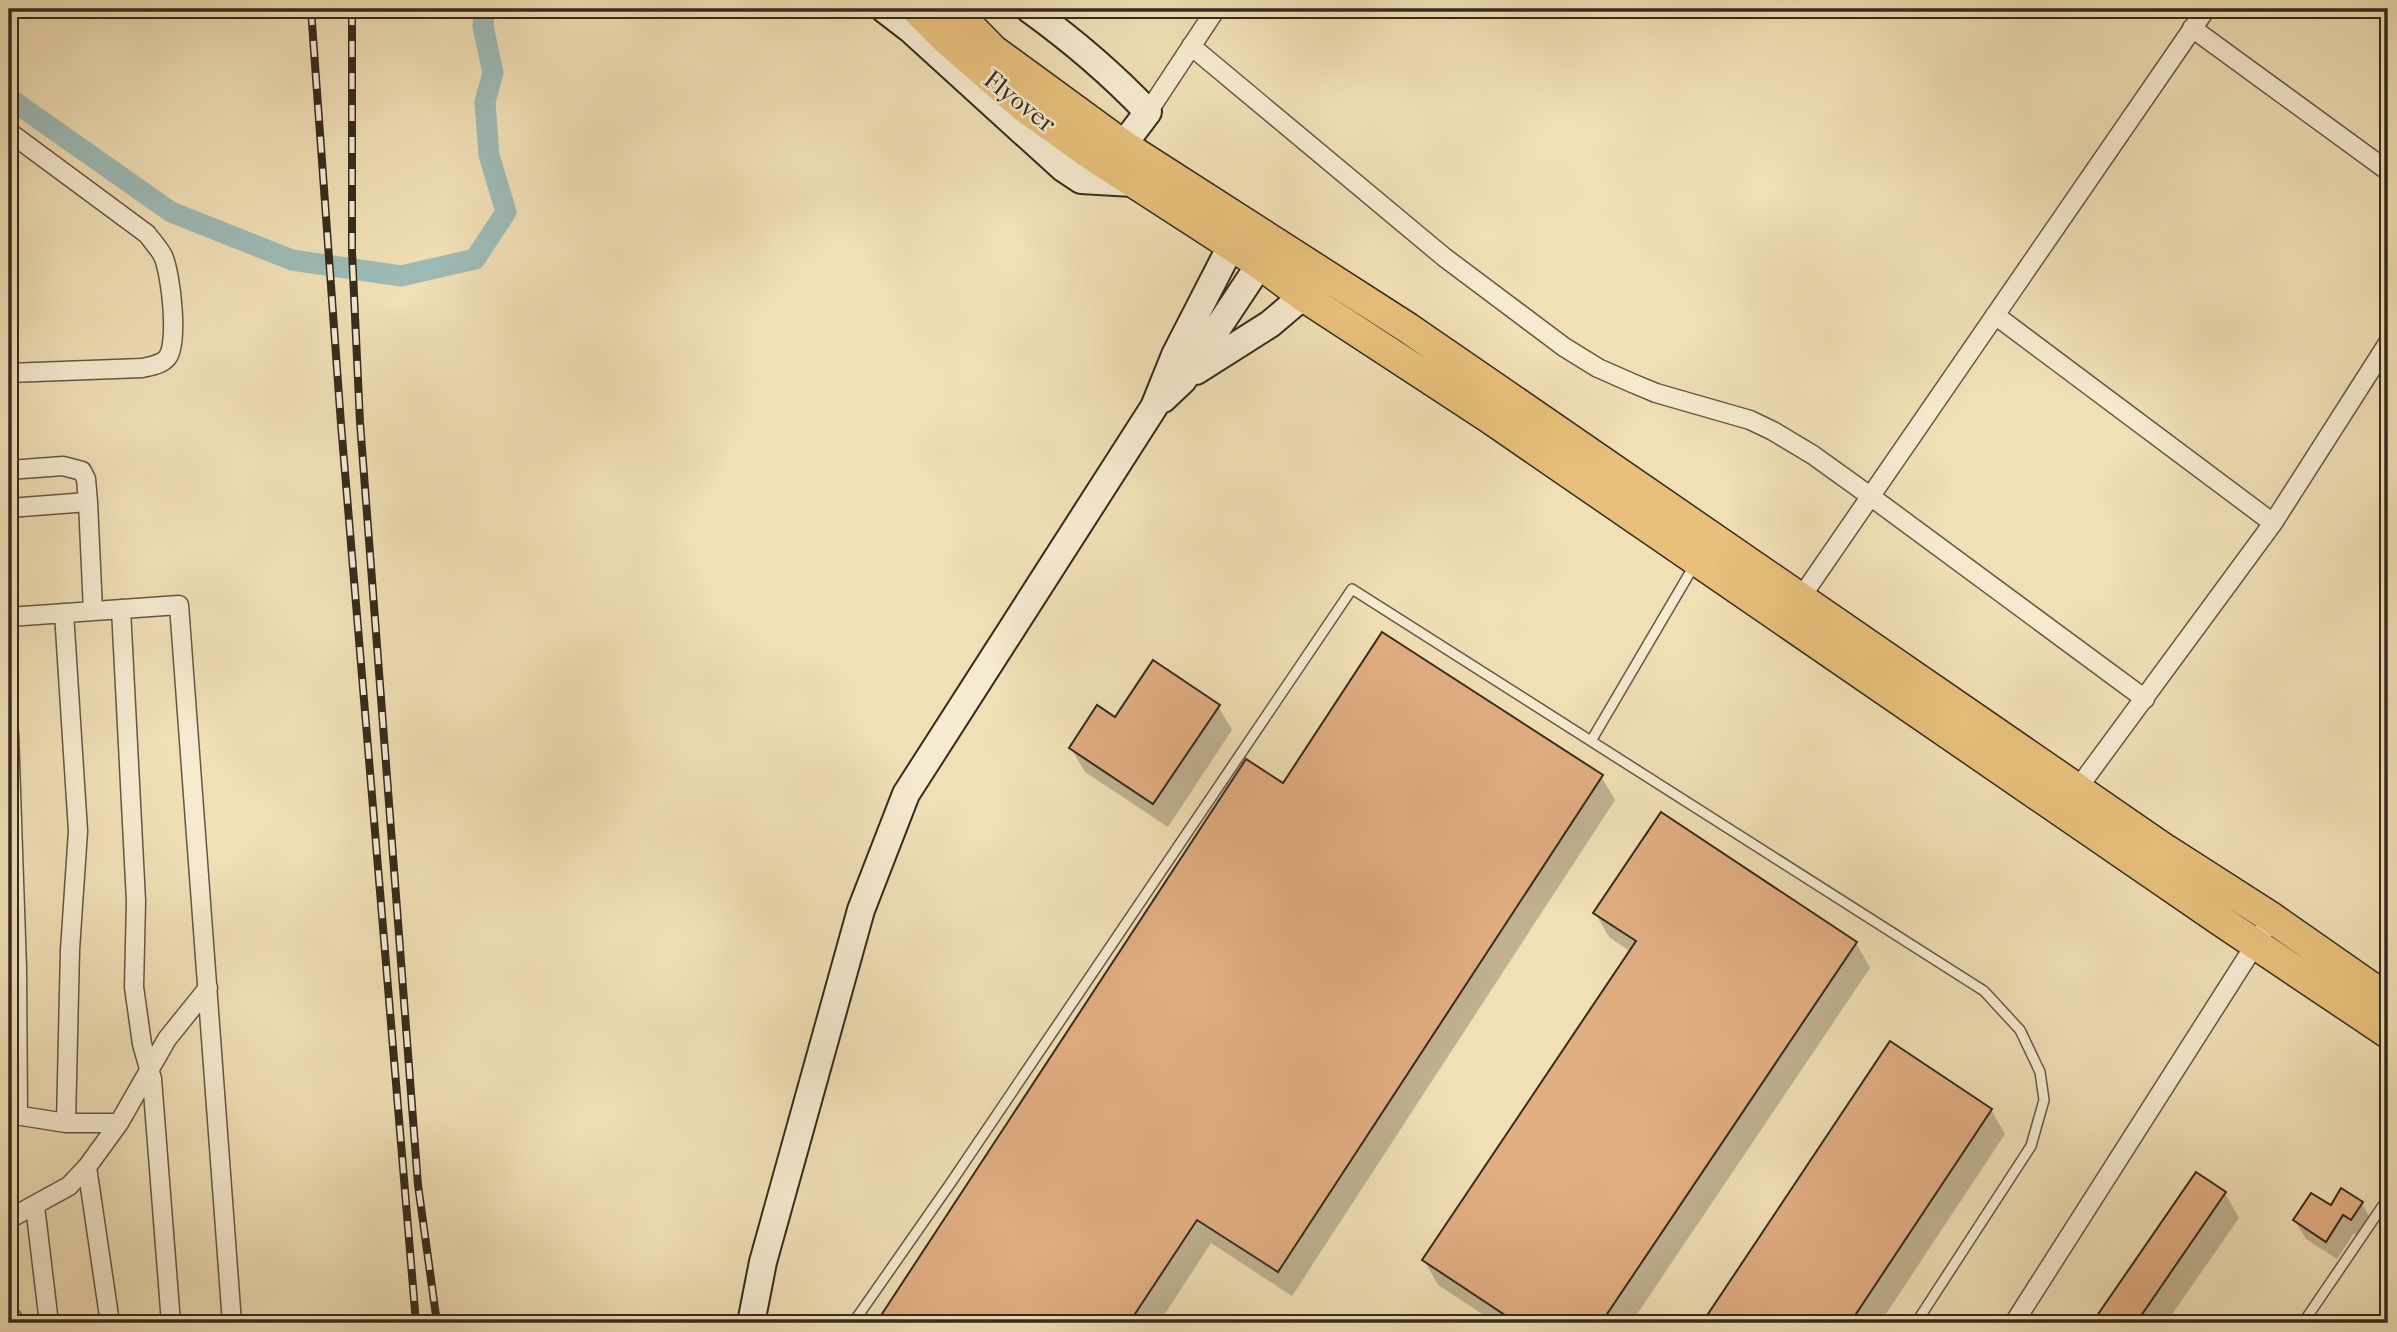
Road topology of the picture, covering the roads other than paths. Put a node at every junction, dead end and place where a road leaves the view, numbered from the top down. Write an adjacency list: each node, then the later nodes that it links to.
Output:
1 (884, 9): 13 (street)
2 (916, 9): 13 (main road, Flyover)
3 (953, 9): 11 (main road, Flyover)
4 (1029, 9): 9 (street)
5 (1216, 9): 8 (street)
6 (2206, 9): 7 (street)
7 (2192, 28): 12 (street); 17 (street)
8 (1191, 46): 9 (street); 23 (street)
9 (1148, 112): 11 (street)
10 (10, 137): 19 (street)
11 (1122, 145): 29 (main road, Flyover)
12 (2388, 171)
13 (1133, 183): 14 (main road, Flyover)
14 (1231, 246): 15 (main road, Flyover); 21 (street)
15 (1260, 264): 16 (main road, Flyover); 20 (street)
16 (1303, 296): 20 (street); 27 (main road, Flyover)
17 (1995, 315): 23 (street); 26 (street)
18 (2388, 343): 26 (street)
19 (9, 373)
20 (1183, 380): 21 (street)
21 (1154, 407): 57 (street)
22 (9, 470): 25 (street)
23 (1870, 496): 29 (street); 33 (street)
24 (9, 508): 25 (street)
25 (88, 508): 30 (street)
26 (2273, 523): 33 (street)
27 (1697, 562): 29 (main road, Flyover); 35 (lane)
28 (121, 609): 30 (street); 40 (street); 43 (street)
29 (1793, 609): 36 (main road); 37 (main road)
30 (93, 611): 31 (street)
31 (64, 613): 32 (street); 45 (street)
32 (9, 617)
33 (2145, 699): 36 (street)
34 (9, 733): 44 (street)
35 (1591, 741): 58 (lane); 59 (lane)
36 (2078, 788): 37 (main road)
37 (2156, 859): 38 (main road); 39 (main road)
38 (2272, 918): 39 (street); 41 (main road)
39 (2255, 944): 42 (main road); 60 (street)
40 (208, 988): 43 (street); 56 (street)
41 (2388, 999)
42 (2388, 1033)
43 (150, 1067): 46 (street); 55 (street)
44 (14, 1115): 45 (street)
45 (66, 1123): 46 (street)
46 (119, 1123): 47 (street)
47 (87, 1167): 49 (street); 54 (street)
48 (2388, 1198): 61 (lane)
49 (35, 1206): 50 (street); 53 (street)
50 (9, 1219)
51 (9, 1314): 52 (street)
52 (16, 1323)
53 (48, 1323)
54 (110, 1323)
55 (171, 1323)
56 (232, 1323)
57 (751, 1323)
58 (853, 1323)
59 (1916, 1323)
60 (2014, 1323)
61 (2303, 1323)

